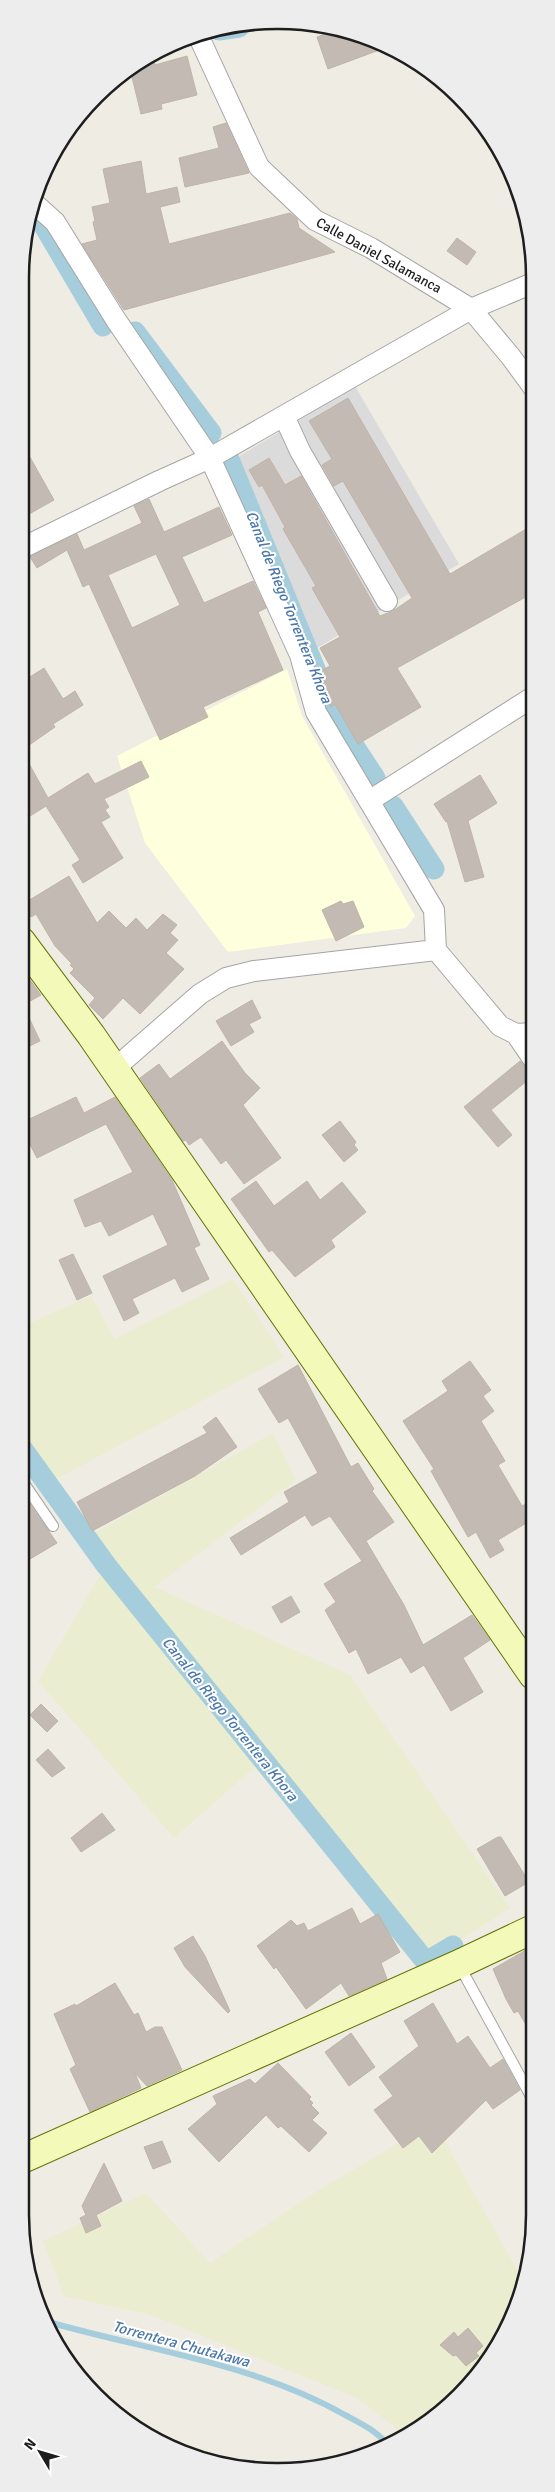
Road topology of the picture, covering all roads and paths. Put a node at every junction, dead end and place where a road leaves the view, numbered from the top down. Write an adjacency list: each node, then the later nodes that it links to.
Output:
1 (201, 41): 4 (street, Calle Daniel Salamanca)
2 (39, 208): 7 (street)
3 (526, 286): 4 (street)
4 (471, 309): 5 (street, Calle Daniel Salamanca); 6 (street)
5 (526, 377)
6 (284, 416): 7 (street); 9 (street)
7 (210, 458): 8 (street); 11 (street)
8 (29, 545)
9 (387, 601)
10 (526, 700): 11 (street)
11 (369, 801): 13 (street)
12 (29, 950): 15 (main road)
13 (436, 950): 14 (street); 15 (street)
14 (524, 1033)
15 (114, 1069): 18 (main road)
16 (29, 1491): 17 (lane)
17 (53, 1526)
18 (526, 1665)
19 (526, 1931): 20 (main road)
20 (458, 1964): 21 (lane); 22 (main road)
21 (526, 2087)
22 (29, 2156)

